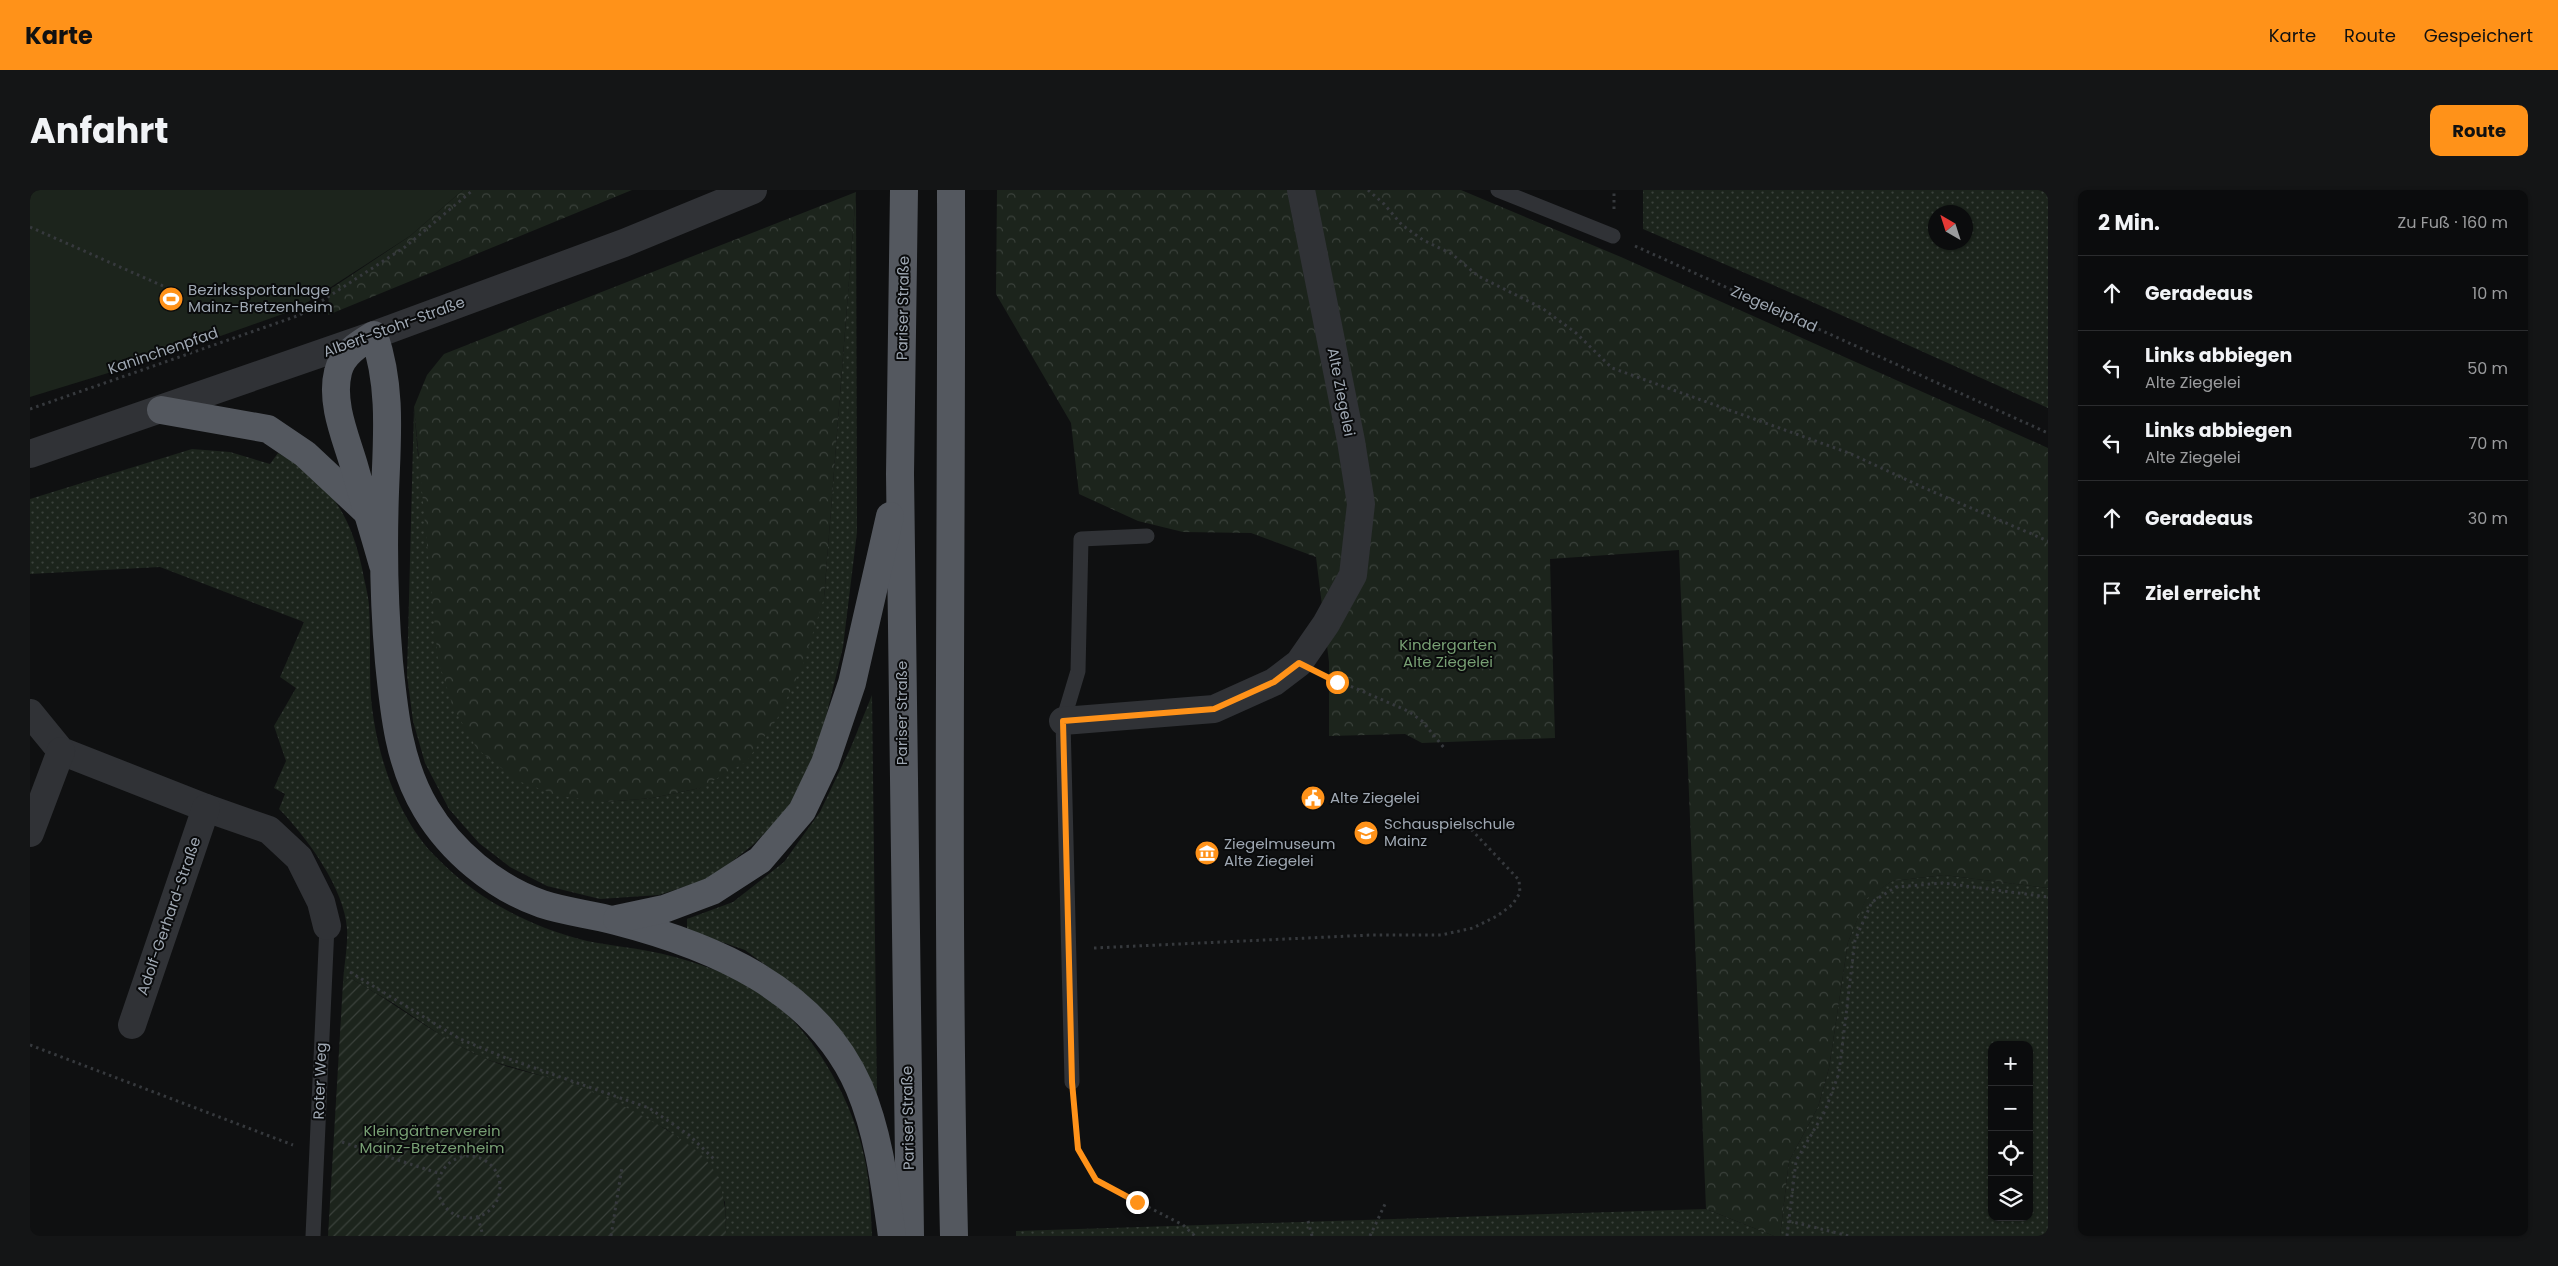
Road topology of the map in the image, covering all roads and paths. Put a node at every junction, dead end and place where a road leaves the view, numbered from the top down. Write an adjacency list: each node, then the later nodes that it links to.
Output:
1 (473, 190): 12 (path, Kaninchenpfad)
2 (753, 190): 11 (street, Albert-Stohr-Straße)
3 (904, 190): 16 (highway, Pariser Straße)
4 (951, 190): 51 (highway)
5 (1301, 190): 21 (street, Alte Ziegelei)
6 (1368, 190): 19 (path)
7 (1498, 190): 9 (lane)
8 (30, 227): 10 (path)
9 (1613, 236): 14 (path, Ziegeleipfad)
10 (163, 286)
11 (374, 335): 13 (street, Albert-Stohr-Straße); 17 (highway); 20 (highway)
12 (30, 408)
13 (161, 410): 15 (street, Albert-Stohr-Straße); 17 (highway)
14 (2048, 433)
15 (30, 454)
16 (900, 474): 30 (highway); 50 (highway, Pariser Straße)
17 (368, 513): 20 (highway)
18 (1147, 536): 23 (lane)
19 (2048, 541)
20 (383, 565): 30 (highway)
21 (1299, 663): 23 (street, Alte Ziegelei); 24 (path)
22 (30, 713): 25 (street)
23 (1063, 721): 32 (lane)
24 (1445, 749)
25 (61, 751): 26 (street); 28 (street)
26 (206, 808): 31 (street); 34 (street, Adolf-Gerhard-Straße)
27 (1467, 825): 32 (path)
28 (30, 833)
29 (2048, 897): 44 (path)
30 (613, 920): 49 (highway)
31 (327, 926): 33 (lane, Roter Weg)
32 (1069, 949): 36 (lane)
33 (325, 967): 37 (lane, Roter Weg); 39 (path)
34 (132, 1025)
35 (30, 1046): 38 (path)
36 (1072, 1082): 52 (path)
37 (318, 1133): 38 (lane, Roter Weg); 41 (path)
38 (317, 1154): 46 (lane, Roter Weg)
39 (714, 1159)
40 (622, 1167): 48 (path)
41 (440, 1174): 43 (path); 43 (path)
42 (1386, 1202): 54 (path)
43 (478, 1217): 47 (path)
44 (1789, 1221): 55 (path); 56 (path)
45 (1308, 1222): 53 (path)
46 (313, 1236)
47 (482, 1236)
48 (611, 1236)
49 (892, 1236)
50 (910, 1236)
51 (954, 1236)
52 (1195, 1236)
53 (1312, 1236)
54 (1370, 1236)
55 (1788, 1236)
56 (1849, 1236)

